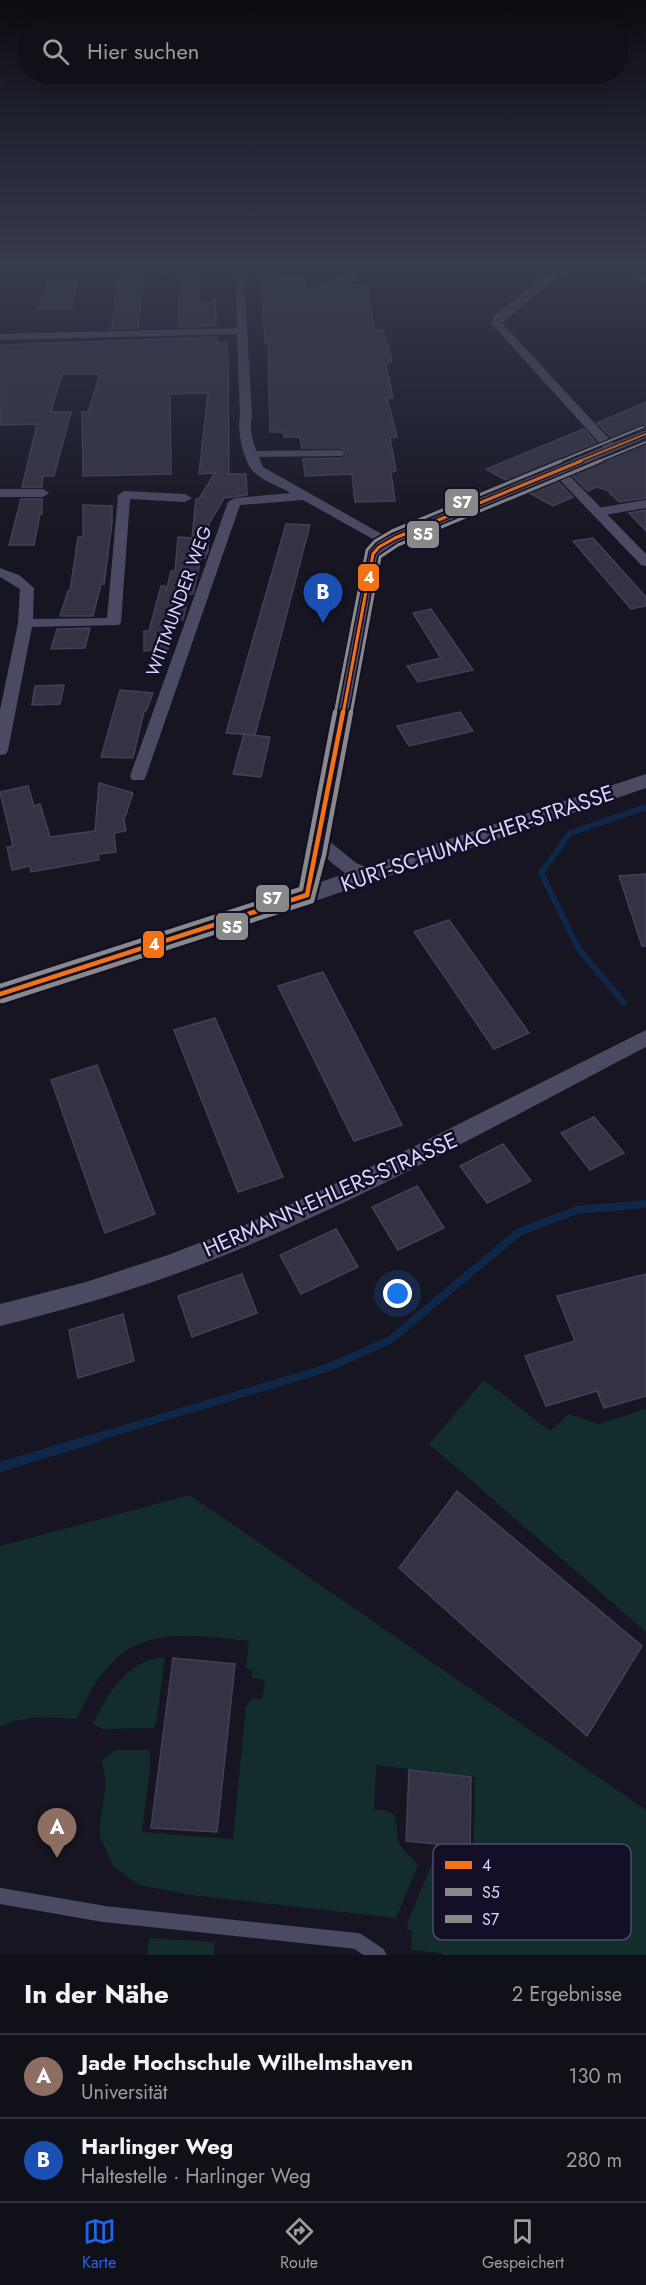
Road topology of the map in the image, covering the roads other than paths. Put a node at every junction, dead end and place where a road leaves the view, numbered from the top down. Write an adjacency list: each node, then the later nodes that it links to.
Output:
1 (244, 355): 6 (street)
2 (526, 355): 4 (street)
3 (646, 434): 4 (street)
4 (611, 448): 7 (street)
5 (341, 453): 6 (lane)
6 (251, 454): 10 (street)
7 (558, 471): 13 (street); 14 (street)
8 (0, 493): 9 (street)
9 (42, 493)
10 (303, 496): 14 (street); 19 (street, WITTMUNDER WEG)
11 (185, 498): 17 (street)
12 (646, 504): 13 (lane)
13 (598, 512): 15 (street)
14 (387, 542): 21 (street)
15 (646, 562)
16 (0, 572): 17 (street)
17 (25, 622): 18 (street)
18 (0, 750)
19 (138, 776)
20 (646, 781): 22 (street, KURT-SCHUMACHER-STRASSE)
21 (320, 843): 22 (street); 23 (street)
22 (368, 875): 23 (street, KURT-SCHUMACHER-STRASSE)
23 (307, 896): 24 (street, KURT-SCHUMACHER-STRASSE)
24 (0, 994)
25 (646, 1038): 26 (street, HERMANN-EHLERS-STRASSE)
26 (0, 1315)
27 (0, 1896): 28 (lane)
28 (378, 1955)

